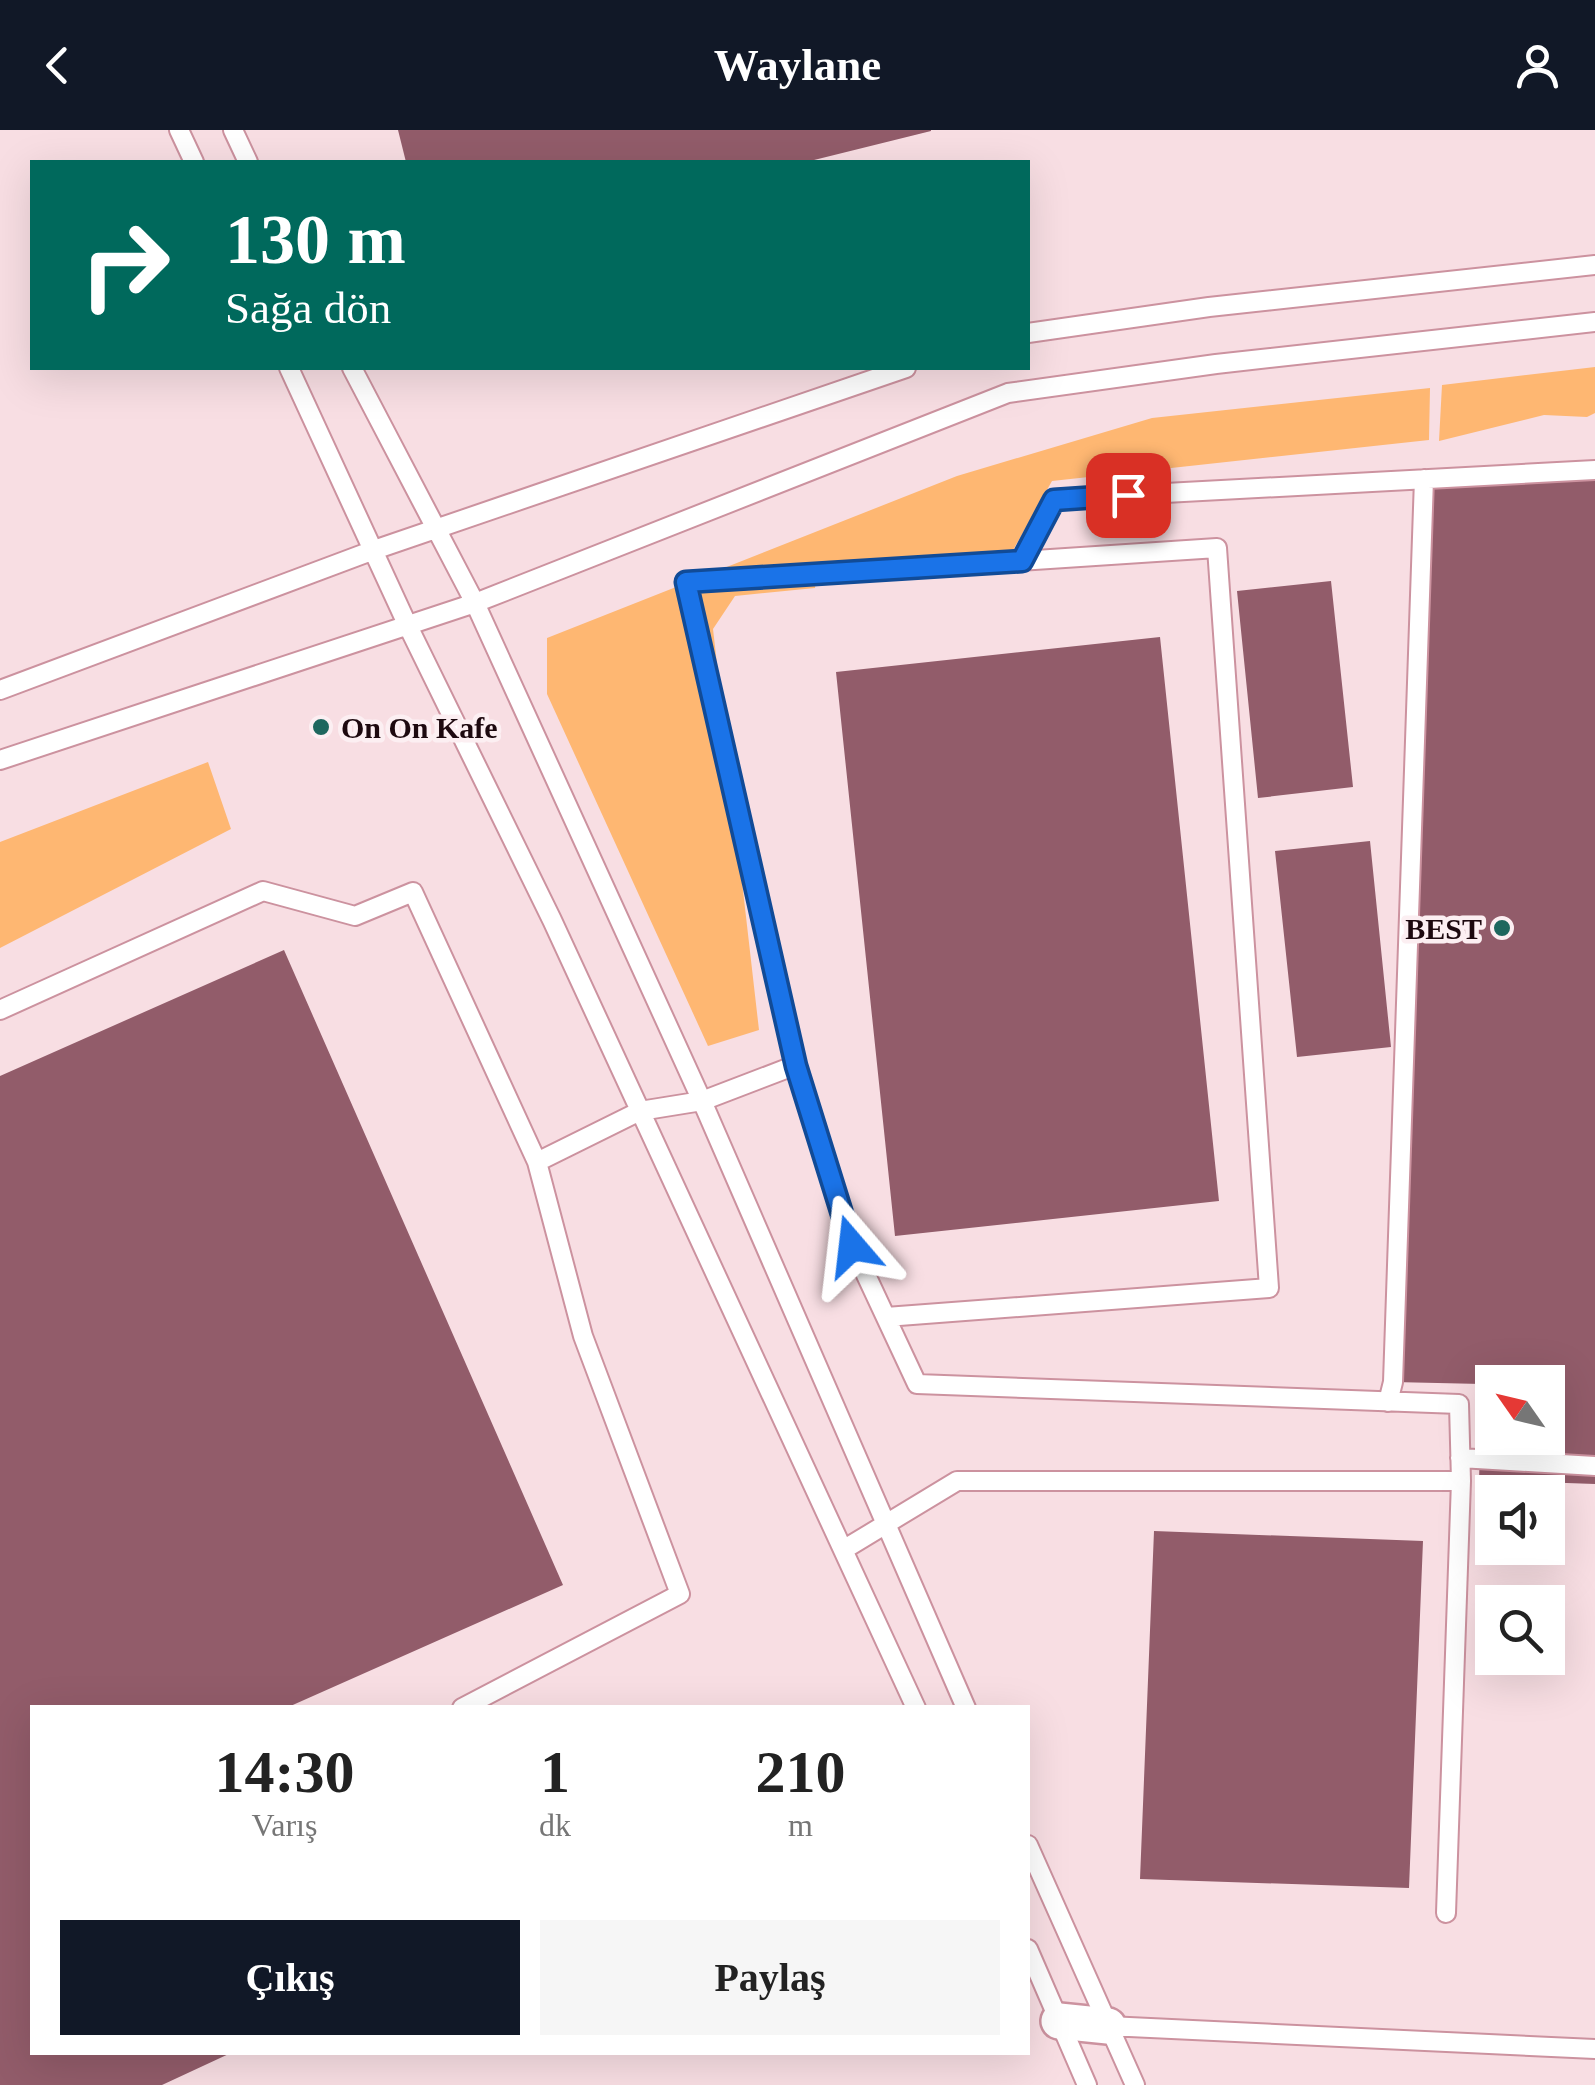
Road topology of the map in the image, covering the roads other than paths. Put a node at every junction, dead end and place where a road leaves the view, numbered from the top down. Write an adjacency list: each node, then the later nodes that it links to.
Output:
1 (179, 130): 3 (lane)
2 (234, 130): 4 (lane)
3 (193, 160)
4 (247, 160)
5 (1595, 265): 7 (lane)
6 (1595, 322): 16 (lane)
7 (1030, 333)
8 (290, 370): 14 (lane)
9 (353, 370): 13 (lane)
10 (900, 370): 13 (lane)
11 (1595, 470): 12 (lane)
12 (1424, 479): 15 (lane); 26 (lane)
13 (438, 528): 14 (lane); 16 (lane)
14 (374, 550): 17 (lane); 18 (lane)
15 (1022, 561): 21 (lane); 25 (lane)
16 (476, 603): 17 (lane); 22 (lane)
17 (407, 624): 19 (lane); 23 (lane)
18 (0, 690)
19 (0, 760)
20 (0, 1010): 24 (lane)
21 (796, 1066): 22 (lane); 25 (lane)
22 (702, 1102): 23 (lane); 30 (lane)
23 (640, 1111): 24 (lane); 31 (lane)
24 (537, 1162): 32 (lane)
25 (886, 1316): 26 (lane)
26 (1388, 1402): 27 (lane)
27 (1460, 1458): 28 (lane); 29 (lane)
28 (1595, 1466)
29 (1461, 1481): 30 (lane); 36 (lane)
30 (884, 1524): 31 (lane); 34 (lane)
31 (843, 1550): 33 (lane)
32 (468, 1705)
33 (915, 1705)
34 (965, 1705)
35 (1030, 1850): 39 (lane)
36 (1446, 1913)
37 (1030, 1954): 38 (lane)
38 (1059, 2022): 39 (street); 41 (lane)
39 (1108, 2026): 40 (lane); 42 (lane)
40 (1595, 2048)
41 (1087, 2085)
42 (1134, 2085)

